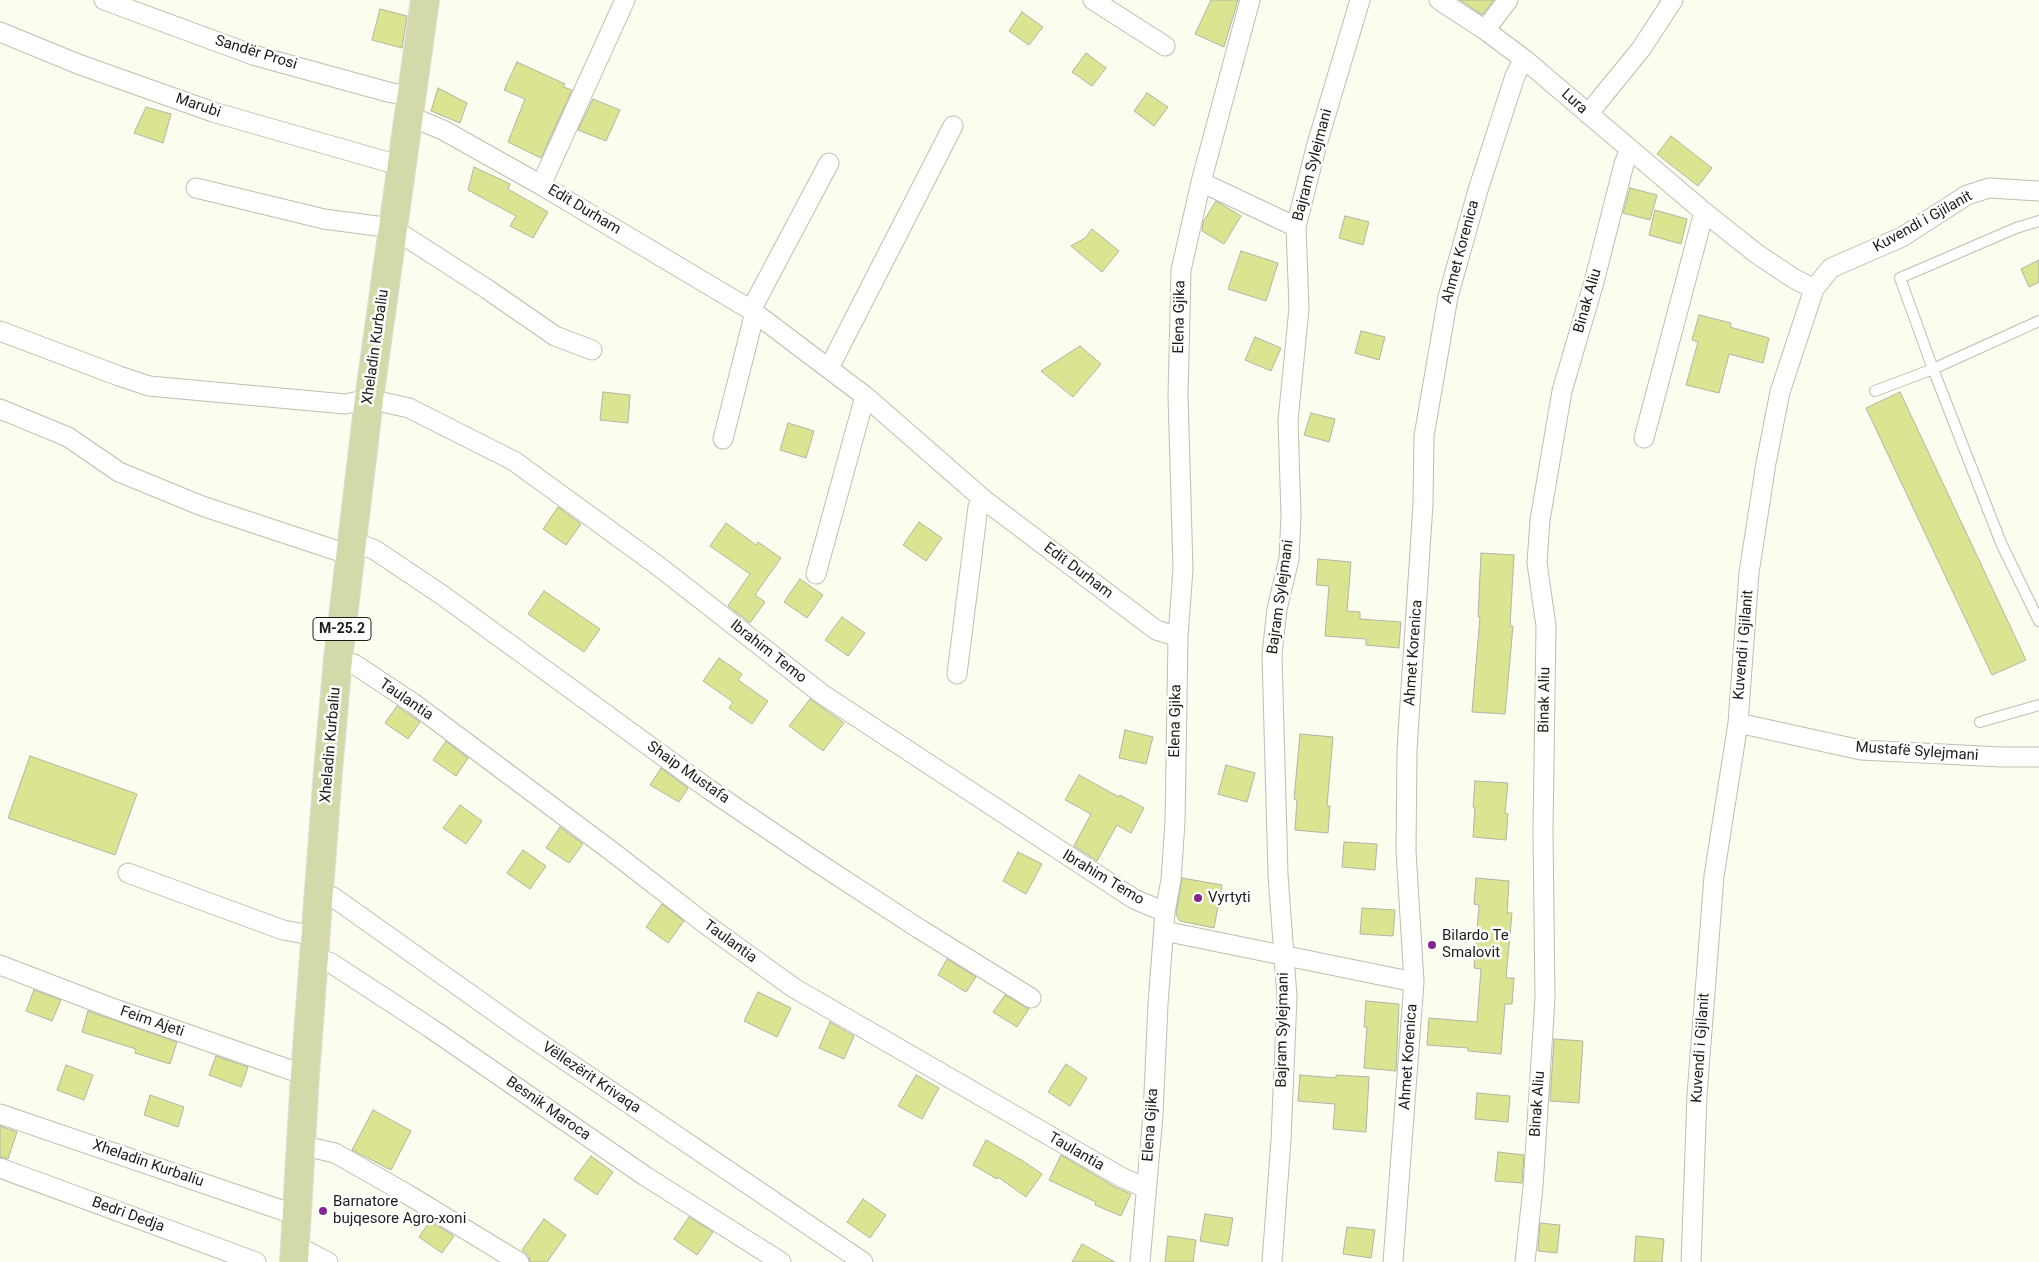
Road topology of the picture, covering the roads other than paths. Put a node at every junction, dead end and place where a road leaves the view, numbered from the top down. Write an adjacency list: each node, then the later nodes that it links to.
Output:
1 (104, 0): 14 (street, Sandër Prosi)
2 (425, 0): 14 (main road, Xheladin Kurbaliu / M-25.2)
3 (625, 0): 21 (street)
4 (1093, 0): 12 (street)
5 (1250, 0): 20 (street, Elena Gjika)
6 (1360, 0): 26 (street, Bajram Sylejmani)
7 (1439, 0): 10 (street, Lura)
8 (1508, 0): 10 (street)
9 (1673, 0): 15 (street)
10 (1485, 30): 13 (street, Lura)
11 (0, 32): 19 (street, Marubi)
12 (1165, 46)
13 (1524, 59): 15 (street, Lura); 59 (street, Ahmet Korenica)
14 (410, 106): 19 (main road, Xheladin Kurbaliu / M-25.2); 21 (street, Edit Durham)
15 (1588, 114): 17 (street, Lura)
16 (953, 126): 33 (street)
17 (1630, 149): 24 (street, Lura); 76 (street, Binak Aliu)
18 (830, 162): 29 (street)
19 (402, 166): 27 (main road, Xheladin Kurbaliu / M-25.2)
20 (1201, 182): 26 (street); 45 (street, Elena Gjika)
21 (541, 185): 29 (street, Edit Durham)
22 (196, 188): 27 (street)
23 (2039, 192): 28 (street, Kuvendi i Gjilanit)
24 (1704, 212): 28 (street, Lura); 39 (street)
25 (2039, 221): 34 (lane)
26 (1296, 227): 57 (street, Bajram Sylejmani)
27 (392, 228): 32 (street); 37 (main road, Xheladin Kurbaliu / M-25.2)
28 (1814, 288): 50 (street, Kuvendi i Gjilanit)
29 (753, 311): 33 (street, Edit Durham); 40 (street)
30 (2039, 321): 34 (lane)
31 (0, 331): 37 (street)
32 (592, 350)
33 (829, 368): 36 (street, Edit Durham)
34 (1932, 369): 35 (lane); 44 (lane)
35 (1875, 391)
36 (865, 396): 41 (street, Edit Durham); 43 (street)
37 (369, 399): 42 (main road, Xheladin Kurbaliu / M-25.2); 54 (street, Ibrahim Temo)
38 (0, 409): 42 (street)
39 (1644, 438)
40 (724, 439)
41 (982, 499): 45 (street, Edit Durham); 47 (street)
42 (351, 548): 46 (main road, Xheladin Kurbaliu / M-25.2); 60 (street, Shaip Mustafa)
43 (816, 574)
44 (2039, 621)
45 (1178, 637): 54 (street, Elena Gjika)
46 (338, 659): 53 (main road, Xheladin Kurbaliu / M-25.2); 65 (street, Taulantia)
47 (956, 674)
48 (2039, 705): 49 (lane)
49 (1980, 722)
50 (1738, 723): 51 (street, Mustafë Sylejmani); 77 (street, Kuvendi i Gjilanit)
51 (2039, 757)
52 (128, 873): 56 (street)
53 (319, 894): 56 (main road, Xheladin Kurbaliu / M-25.2); 73 (street, Vëllezërit Krivaqa)
54 (1165, 912): 55 (street, Elena Gjika)
55 (1164, 931): 57 (street); 65 (street, Elena Gjika)
56 (315, 946): 61 (main road, Xheladin Kurbaliu / M-25.2); 72 (street, Besnik Maroca)
57 (1284, 956): 59 (street); 75 (street, Bajram Sylejmani)
58 (0, 965): 61 (street, Feim Ajeti)
59 (1414, 982): 68 (street, Ahmet Korenica)
60 (1031, 998)
61 (305, 1075): 63 (main road, Xheladin Kurbaliu / M-25.2)
62 (0, 1114): 66 (street, Xheladin Kurbaliu)
63 (300, 1145): 66 (main road, Xheladin Kurbaliu / M-25.2); 71 (street)
64 (0, 1168): 69 (street, Bedri Dedja)
65 (1146, 1188): 74 (street, Elena Gjika)
66 (296, 1215): 67 (main road, Xheladin Kurbaliu / M-25.2)
67 (294, 1254): 70 (street)
68 (1398, 1261)
69 (256, 1262)
70 (328, 1262)
71 (519, 1262)
72 (781, 1262)
73 (863, 1262)
74 (1140, 1262)
75 (1272, 1262)
76 (1525, 1262)
77 (1691, 1262)

